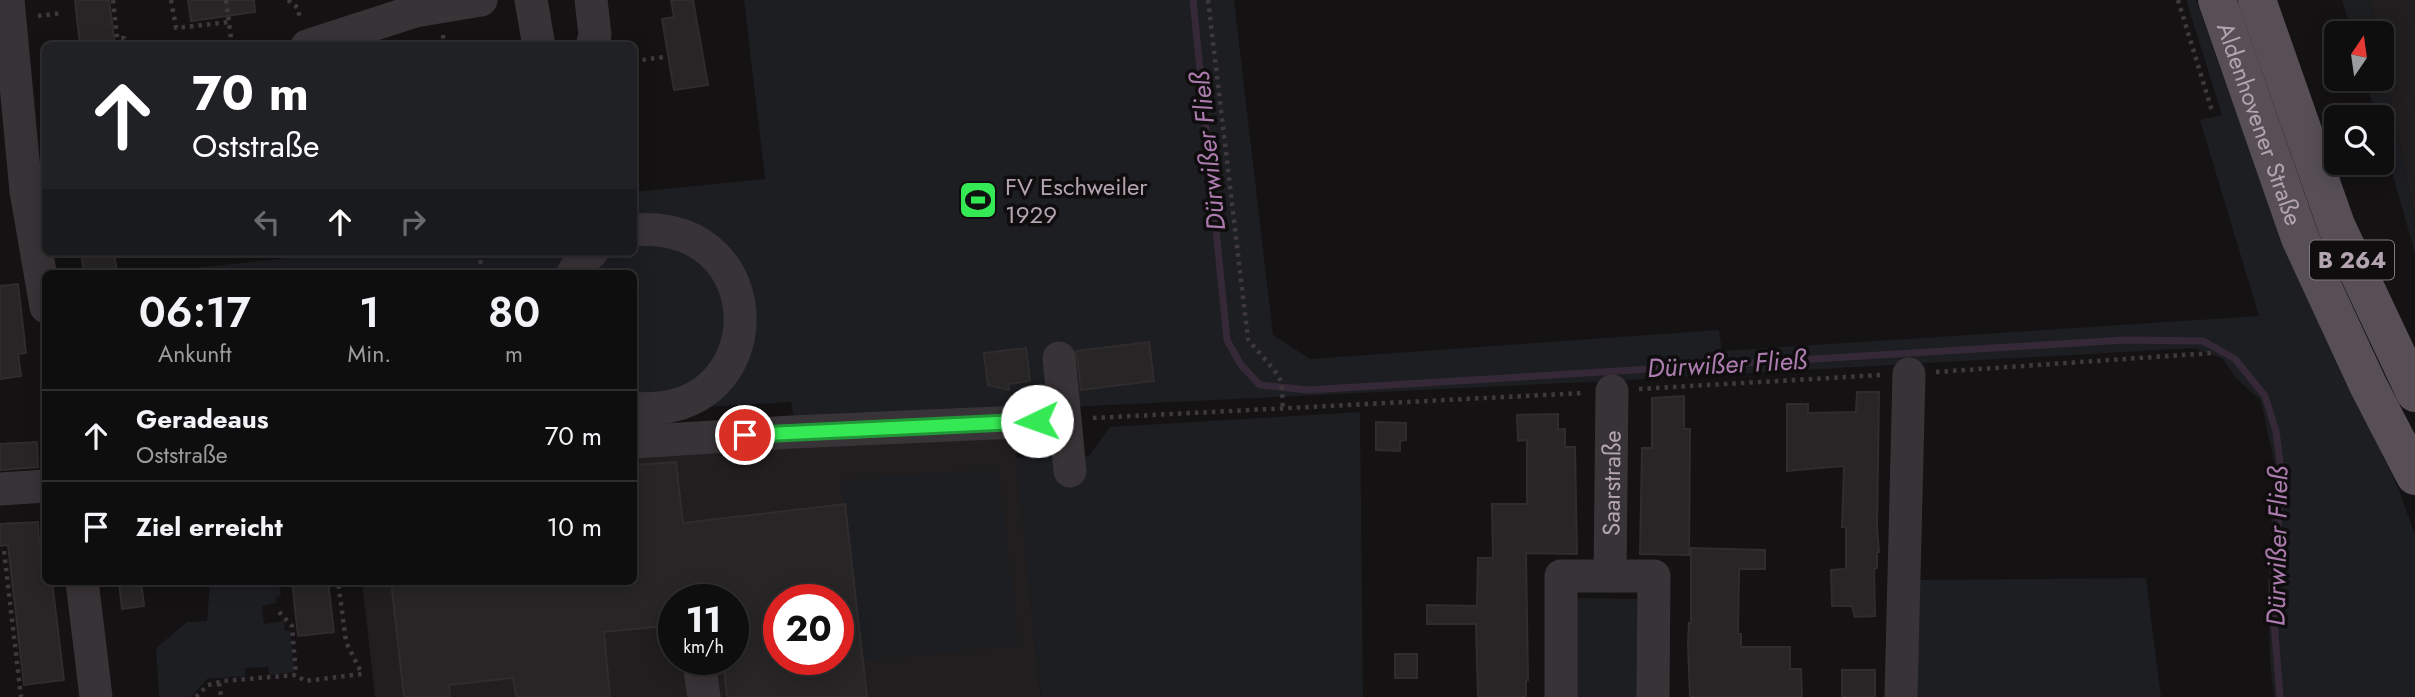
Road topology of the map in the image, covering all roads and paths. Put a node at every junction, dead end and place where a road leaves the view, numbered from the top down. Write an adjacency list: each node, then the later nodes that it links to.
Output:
1 (8, 0): 21 (street)
2 (113, 0): 13 (path)
3 (171, 0): 12 (path)
4 (226, 0): 12 (path)
5 (481, 0): 15 (street)
6 (531, 0): 16 (street)
7 (591, 0): 17 (street)
8 (1208, 0): 31 (path)
9 (2178, 0): 20 (path)
10 (2217, 0): 35 (main road, Aldenhovener Straße / B 264)
11 (2257, 0): 30 (main road, Aldenhovener Straße / B 264)
12 (229, 22): 14 (path)
13 (124, 42)
14 (232, 42)
15 (319, 42)
16 (538, 42)
17 (593, 42)
18 (664, 57): 19 (path)
19 (637, 61)
20 (2212, 111)
21 (36, 186): 24 (street)
22 (637, 228): 33 (street)
23 (587, 256): 25 (street)
24 (43, 270)
25 (575, 270)
26 (1059, 358): 32 (street)
27 (1909, 374): 53 (street)
28 (1656, 388): 29 (path)
29 (1612, 391): 31 (path); 39 (street, Saarstraße)
30 (2415, 393)
31 (1283, 409): 32 (path)
32 (1065, 420): 33 (street); 34 (street)
33 (645, 425)
34 (1070, 471)
35 (2415, 476)
36 (42, 486): 37 (street)
37 (0, 489)
38 (4, 551): 46 (path)
39 (1610, 576): 51 (street); 52 (street)
40 (82, 585): 47 (street)
41 (339, 585): 43 (path)
42 (279, 612): 43 (path)
43 (296, 675): 45 (path)
44 (701, 675): 50 (street)
45 (219, 683): 48 (path); 49 (path)
46 (21, 697)
47 (96, 697)
48 (196, 697)
49 (221, 697)
50 (704, 697)
51 (1561, 697)
52 (1653, 697)
53 (1901, 697)

